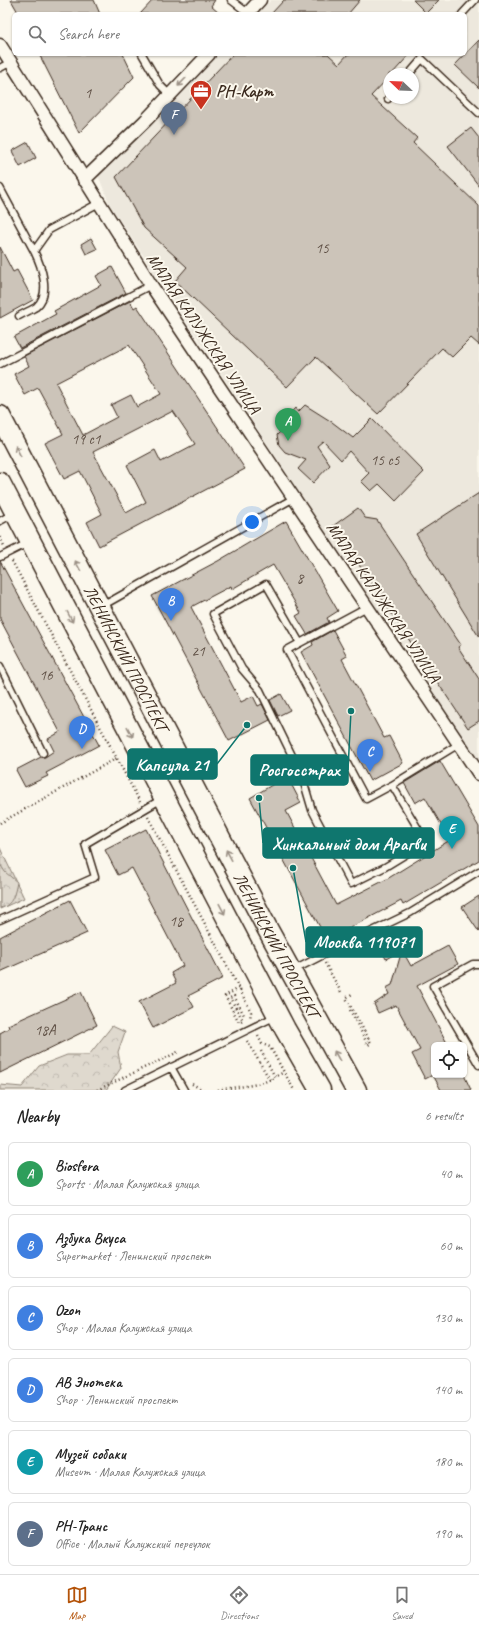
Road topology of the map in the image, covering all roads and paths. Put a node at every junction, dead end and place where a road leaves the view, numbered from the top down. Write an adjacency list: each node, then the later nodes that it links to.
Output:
1 (231, 0): 4 (lane)
2 (260, 0): 5 (street)
3 (475, 0): 6 (lane)
4 (245, 12)
5 (249, 12)
6 (464, 12)
7 (0, 46): 11 (street, МАЛАЯ КАЛУЖСКАЯ УЛИЦА)
8 (143, 56): 13 (lane)
9 (207, 56): 13 (street, one-way to 13)
10 (424, 57): 12 (lane); 14 (lane)
11 (5, 65): 15 (street, МАЛАЯ КАЛУЖСКАЯ УЛИЦА)
12 (414, 68)
13 (170, 95): 15 (street)
14 (479, 113)
15 (84, 180): 17 (street, МАЛАЯ КАЛУЖСКАЯ УЛИЦА)
16 (0, 188): 18 (lane)
17 (99, 204): 18 (lane); 19 (street, МАЛАЯ КАЛУЖСКАЯ УЛИЦА)
18 (34, 251): 20 (lane)
19 (150, 285): 21 (lane); 24 (street, МАЛАЯ КАЛУЖСКАЯ УЛИЦА)
20 (19, 316)
21 (0, 364)
22 (0, 416): 30 (main road, ЛЕНИНСКИЙ ПРОСПЕКТ, one-way to 22)
23 (1, 486): 25 (main road, ЛЕНИНСКИЙ ПРОСПЕКТ)
24 (294, 498): 30 (lane); 31 (street, МАЛАЯ КАЛУЖСКАЯ УЛИЦА)
25 (8, 517): 27 (main road, ЛЕНИНСКИЙ ПРОСПЕКТ)
26 (0, 538): 28 (path)
27 (31, 542): 28 (lane); 39 (main road, ЛЕНИНСКИЙ ПРОСПЕКТ, one-way to 39)
28 (8, 553): 29 (lane); 36 (path)
29 (0, 557)
30 (100, 607): 46 (main road, ЛЕНИНСКИЙ ПРОСПЕКТ, one-way to 30)
31 (367, 607): 32 (lane); 34 (street, МАЛАЯ КАЛУЖСКАЯ УЛИЦА)
32 (300, 643): 38 (lane); 38 (lane)
33 (0, 666): 35 (lane)
34 (459, 744): 37 (street, МАЛАЯ КАЛУЖСКАЯ УЛИЦА); 38 (lane)
35 (43, 753)
36 (117, 758): 40 (path); 41 (path)
37 (479, 774)
38 (392, 785)
39 (164, 797): 40 (lane); 51 (main road, ЛЕНИНСКИЙ ПРОСПЕКТ, one-way to 51)
40 (144, 809): 43 (lane); 47 (path)
41 (0, 823)
42 (479, 871): 46 (lane)
43 (0, 920)
44 (323, 960): 48 (path)
45 (479, 964): 56 (lane)
46 (291, 972): 67 (main road, ЛЕНИНСКИЙ ПРОСПЕКТ, one-way to 46)
47 (239, 988): 52 (path); 53 (path)
48 (341, 992)
49 (352, 994): 50 (path)
50 (350, 1010)
51 (278, 1015): 53 (lane); 66 (main road, ЛЕНИНСКИЙ ПРОСПЕКТ)
52 (245, 1017)
53 (253, 1027): 57 (lane); 58 (path)
54 (246, 1040): 60 (path)
55 (261, 1051): 59 (path)
56 (479, 1065)
57 (171, 1067): 61 (lane); 63 (lane)
58 (284, 1072): 59 (path); 65 (path)
59 (275, 1077): 60 (path)
60 (270, 1080): 64 (path)
61 (139, 1087): 62 (lane)
62 (125, 1090)
63 (184, 1090)
64 (218, 1090)
65 (294, 1090)
66 (320, 1090)
67 (356, 1090)

